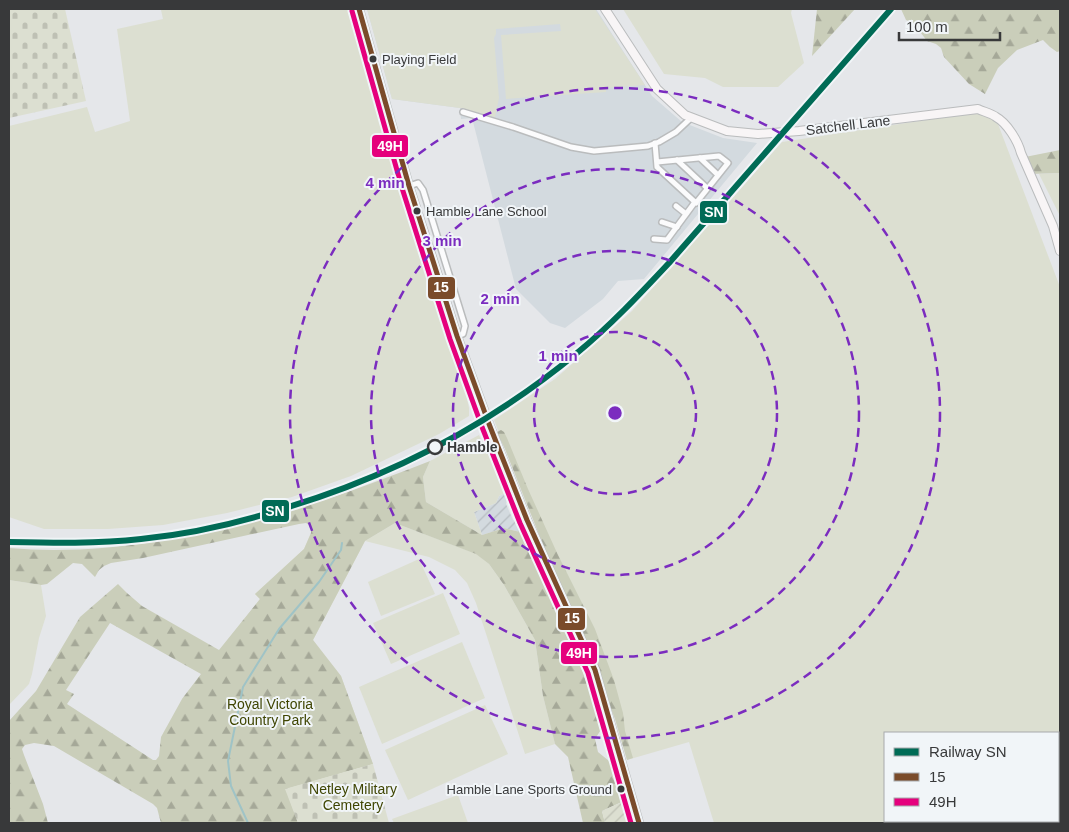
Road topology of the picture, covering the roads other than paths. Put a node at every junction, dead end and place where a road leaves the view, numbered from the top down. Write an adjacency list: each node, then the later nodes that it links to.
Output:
1 (359, 9): 10 (main road)
2 (605, 9): 4 (main road, Satchell Lane)
3 (463, 112): 5 (street)
4 (692, 118): 5 (street); 18 (main road, Satchell Lane)
5 (656, 143): 8 (street)
6 (700, 158): 7 (street); 9 (street); 9 (street)
7 (677, 160): 8 (street); 11 (street)
8 (657, 162): 12 (street)
9 (718, 174): 11 (street)
10 (408, 186): 19 (main road); 19 (street)
11 (707, 188): 12 (street)
12 (695, 202): 14 (street)
13 (676, 206): 14 (street)
14 (686, 214): 16 (street)
15 (662, 222): 16 (street)
16 (677, 227): 17 (street)
17 (654, 239)
18 (1060, 250)
19 (457, 336): 20 (main road)
20 (639, 823)

